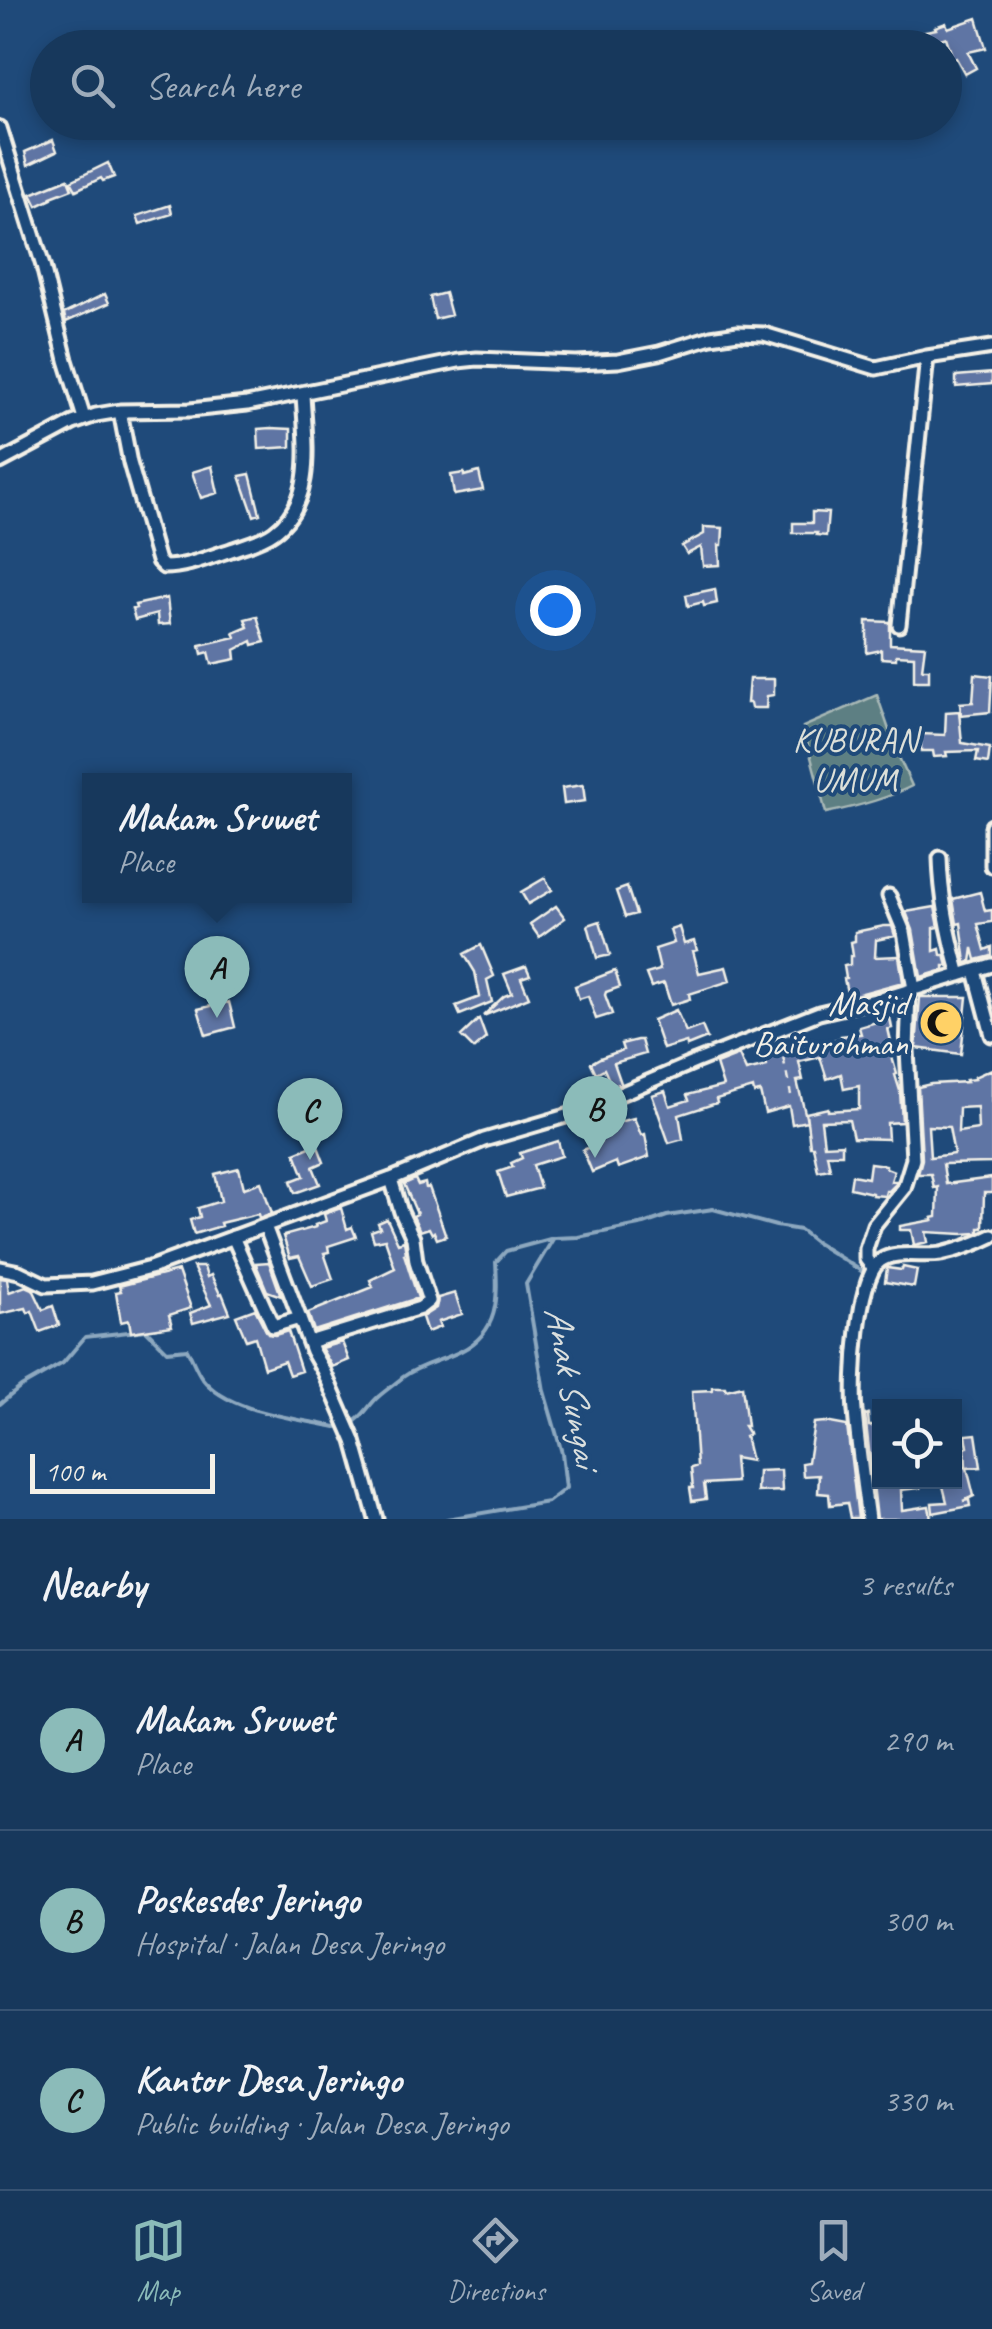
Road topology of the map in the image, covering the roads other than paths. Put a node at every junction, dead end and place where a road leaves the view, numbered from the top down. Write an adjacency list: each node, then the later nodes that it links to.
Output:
1 (0, 128): 6 (street)
2 (992, 346): 3 (street)
3 (928, 357): 4 (street); 8 (street)
4 (303, 394): 5 (street); 5 (street)
5 (120, 411): 6 (street)
6 (84, 418): 7 (street)
7 (0, 462)
8 (899, 625)
9 (992, 826): 11 (street)
10 (940, 858): 15 (street)
11 (992, 866)
12 (889, 896): 16 (street)
13 (992, 965): 14 (street)
14 (975, 970): 15 (street); 17 (street)
15 (960, 975): 16 (street)
16 (912, 990): 18 (street); 23 (street)
17 (992, 1035)
18 (391, 1180): 19 (street); 25 (street)
19 (265, 1226): 21 (street); 24 (street)
20 (992, 1236): 23 (street)
21 (232, 1238): 22 (street); 24 (street)
22 (0, 1268)
23 (874, 1268): 27 (street)
24 (300, 1318): 25 (street)
25 (310, 1342): 26 (street)
26 (376, 1519)
27 (868, 1519)

